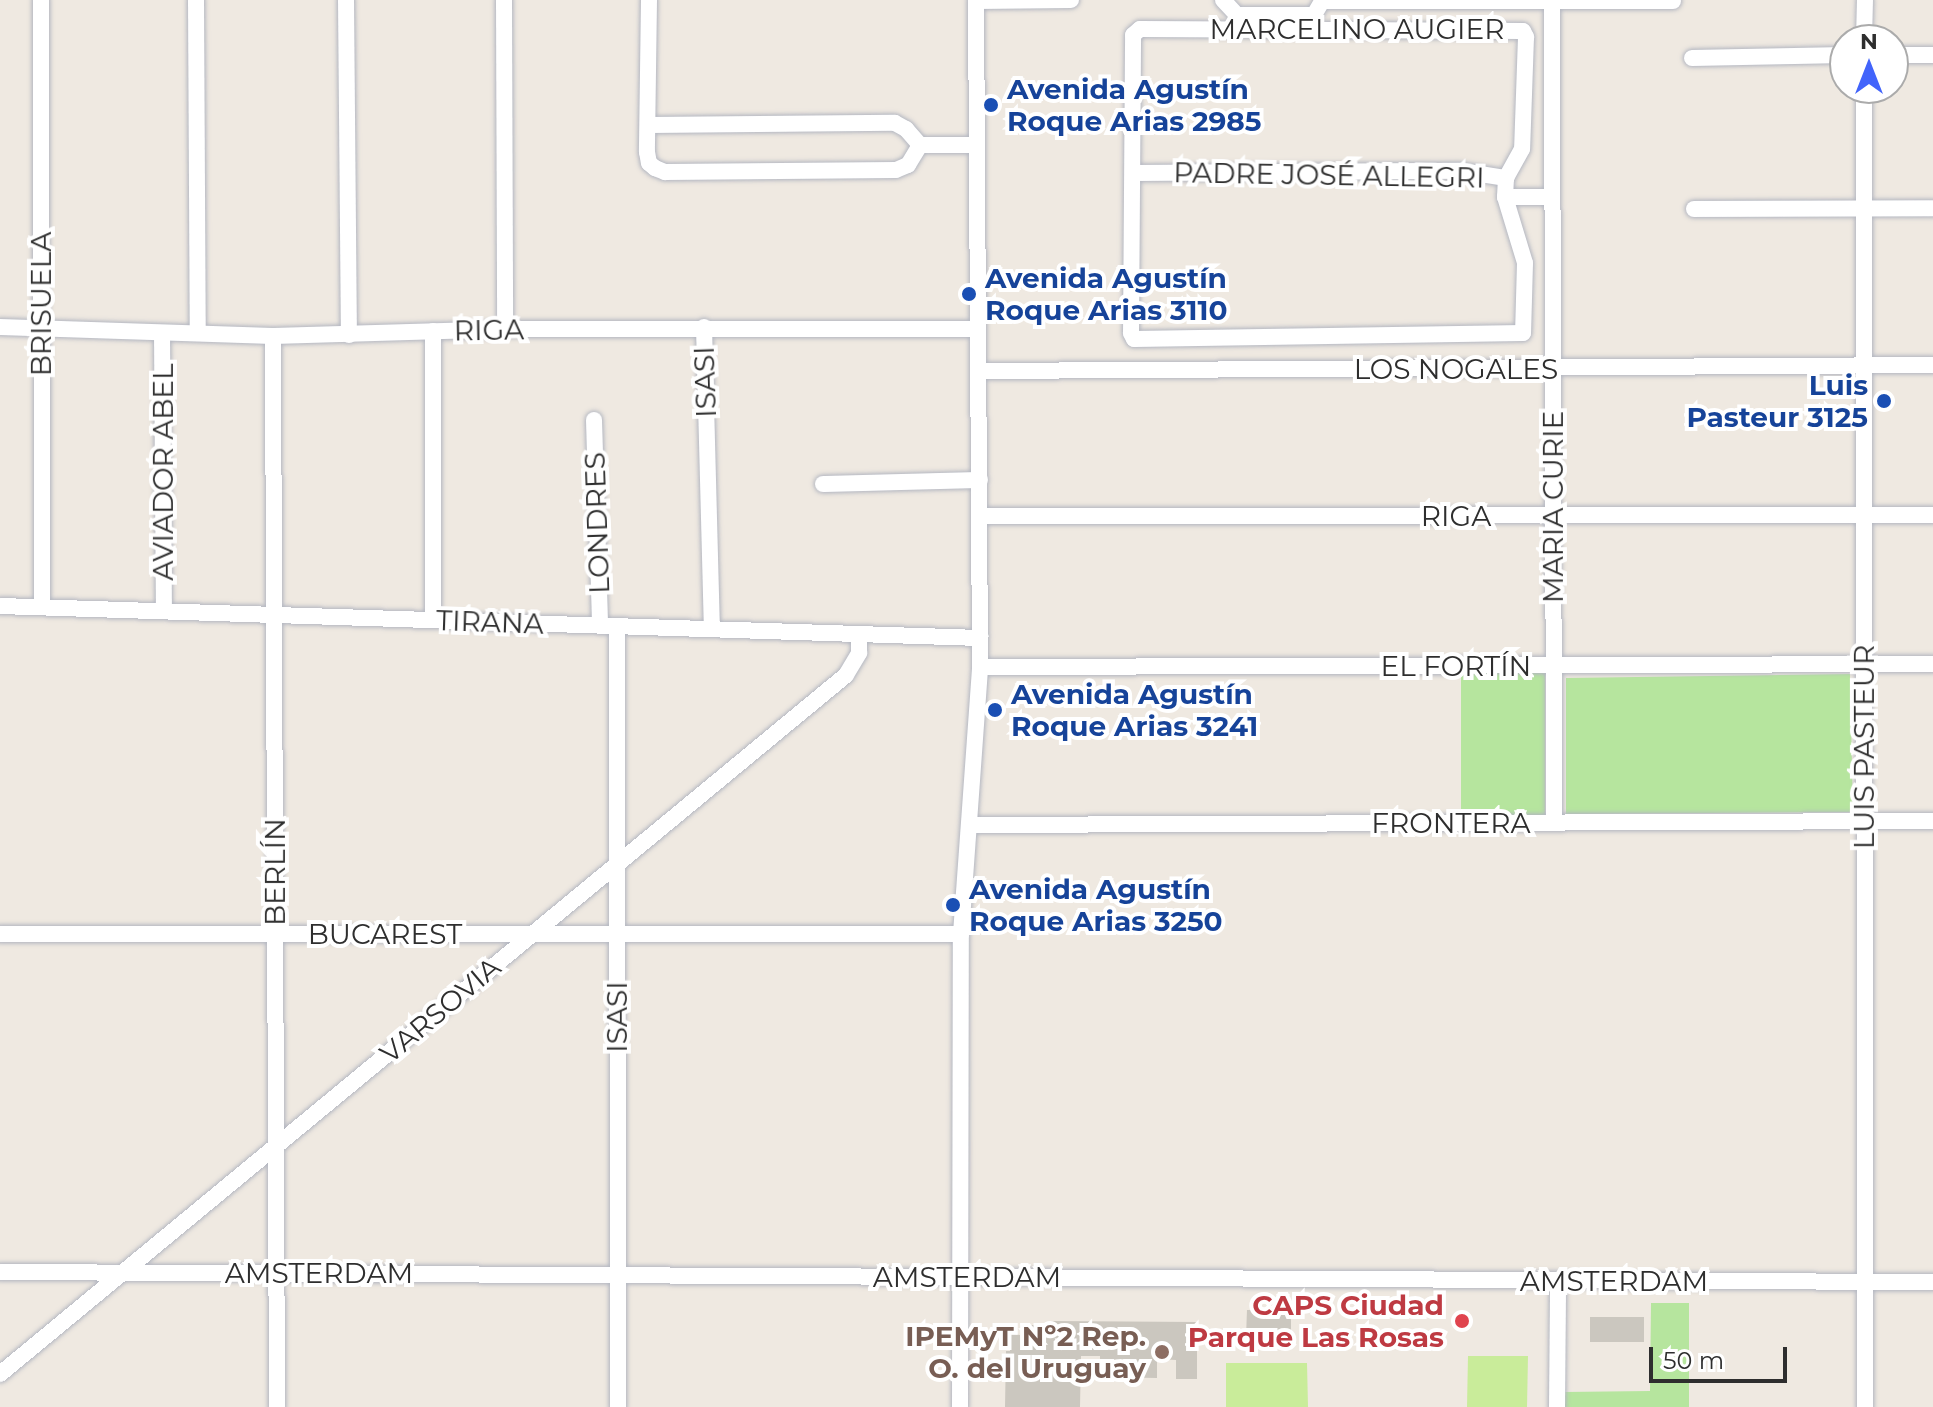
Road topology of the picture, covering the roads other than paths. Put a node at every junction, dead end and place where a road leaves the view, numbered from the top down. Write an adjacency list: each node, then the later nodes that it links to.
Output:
1 (41, 0): 32 (street, BRISUELA)
2 (196, 0): 35 (street)
3 (346, 0): 36 (street)
4 (504, 0): 30 (street)
5 (649, 0): 18 (street)
6 (1071, 0): 9 (street)
7 (1223, 0): 10 (street)
8 (1865, 0): 12 (street)
9 (976, 1): 20 (street)
10 (1552, 1): 11 (street); 24 (street, MARIA CURIE)
11 (1673, 1)
12 (1864, 24)
13 (1829, 55): 16 (street)
14 (1909, 55): 15 (street)
15 (1933, 55)
16 (1692, 58)
17 (1864, 104): 25 (street, LUIS PASTEUR)
18 (649, 125): 19 (street); 19 (street)
19 (920, 145): 20 (street)
20 (977, 145): 31 (street)
21 (1134, 173): 22 (street, PADRE JOSÉ ALLEGRI); 22 (street, MARCELINO AUGIER); 23 (street)
22 (1506, 178): 23 (street, PADRE JOSÉ ALLEGRI)
23 (1505, 197): 24 (street, PADRE JOSÉ ALLEGRI)
24 (1551, 197): 40 (street, MARIA CURIE)
25 (1864, 208): 26 (street); 27 (street); 39 (street, LUIS PASTEUR)
26 (1933, 208)
27 (1694, 209)
28 (0, 327): 32 (street, RIGA)
29 (704, 327): 30 (street, RIGA); 31 (street, RIGA); 55 (street, ISASI)
30 (505, 329): 33 (street, RIGA)
31 (978, 329): 41 (street)
32 (41, 330): 34 (street, RIGA); 50 (street, BRISUELA)
33 (433, 331): 36 (street, RIGA); 53 (street)
34 (162, 333): 35 (street, RIGA); 51 (street, AVIADOR ABEL)
35 (198, 333): 37 (street, RIGA)
36 (349, 335): 37 (street, RIGA)
37 (273, 336): 52 (street, BERLÍN)
38 (1933, 365): 39 (street, LOS NOGALES)
39 (1864, 366): 40 (street, LOS NOGALES); 46 (street, LUIS PASTEUR)
40 (1554, 369): 41 (street, LOS NOGALES); 45 (street, MARIA CURIE)
41 (980, 371): 43 (street)
42 (594, 420): 54 (street, LONDRES)
43 (980, 480): 44 (street); 48 (street)
44 (823, 484)
45 (1553, 515): 46 (street, RIGA); 48 (street, RIGA); 60 (street, MARIA CURIE)
46 (1864, 515): 47 (street, RIGA); 58 (street, LUIS PASTEUR)
47 (1933, 515)
48 (980, 516): 57 (street)
49 (0, 606): 50 (street, TIRANA)
50 (42, 607): 51 (street, TIRANA)
51 (164, 611): 52 (street, TIRANA)
52 (274, 615): 53 (street, TIRANA); 68 (street, BERLÍN)
53 (433, 620): 54 (street, TIRANA)
54 (608, 626): 55 (street, TIRANA); 66 (street, ISASI)
55 (712, 629): 56 (street, TIRANA)
56 (859, 635): 57 (street, TIRANA); 66 (street, VARSOVIA)
57 (980, 638): 61 (street)
58 (1864, 664): 59 (street, EL FORTÍN); 60 (street, EL FORTÍN); 62 (street, LUIS PASTEUR)
59 (1933, 664)
60 (1553, 665): 61 (street, EL FORTÍN); 64 (street, MARIA CURIE)
61 (980, 667): 65 (street)
62 (1864, 821): 63 (street, FRONTERA); 64 (street, FRONTERA); 79 (street, LUIS PASTEUR)
63 (1933, 821)
64 (1554, 823): 65 (street, FRONTERA)
65 (969, 825): 71 (street)
66 (617, 863): 69 (street, VARSOVIA); 70 (street, ISASI)
67 (0, 934): 68 (street, BUCAREST)
68 (275, 934): 69 (street, BUCAREST); 72 (street, BERLÍN)
69 (531, 934): 70 (street, BUCAREST); 72 (street, VARSOVIA)
70 (617, 934): 71 (street, BUCAREST); 76 (street, ISASI)
71 (961, 934): 77 (street)
72 (276, 1146): 74 (street, VARSOVIA); 75 (street, BERLÍN)
73 (0, 1272): 74 (street, AMSTERDAM)
74 (124, 1272): 75 (street, AMSTERDAM); 81 (street, VARSOVIA)
75 (276, 1273): 76 (street, AMSTERDAM); 82 (street, BERLÍN)
76 (617, 1274): 77 (street, AMSTERDAM); 83 (street, ISASI)
77 (960, 1277): 78 (street, AMSTERDAM); 84 (street)
78 (1558, 1280): 79 (street, AMSTERDAM); 85 (street)
79 (1864, 1282): 80 (street, AMSTERDAM); 86 (street, LUIS PASTEUR)
80 (1933, 1282)
81 (0, 1374)
82 (277, 1407)
83 (618, 1407)
84 (960, 1407)
85 (1557, 1407)
86 (1865, 1407)

